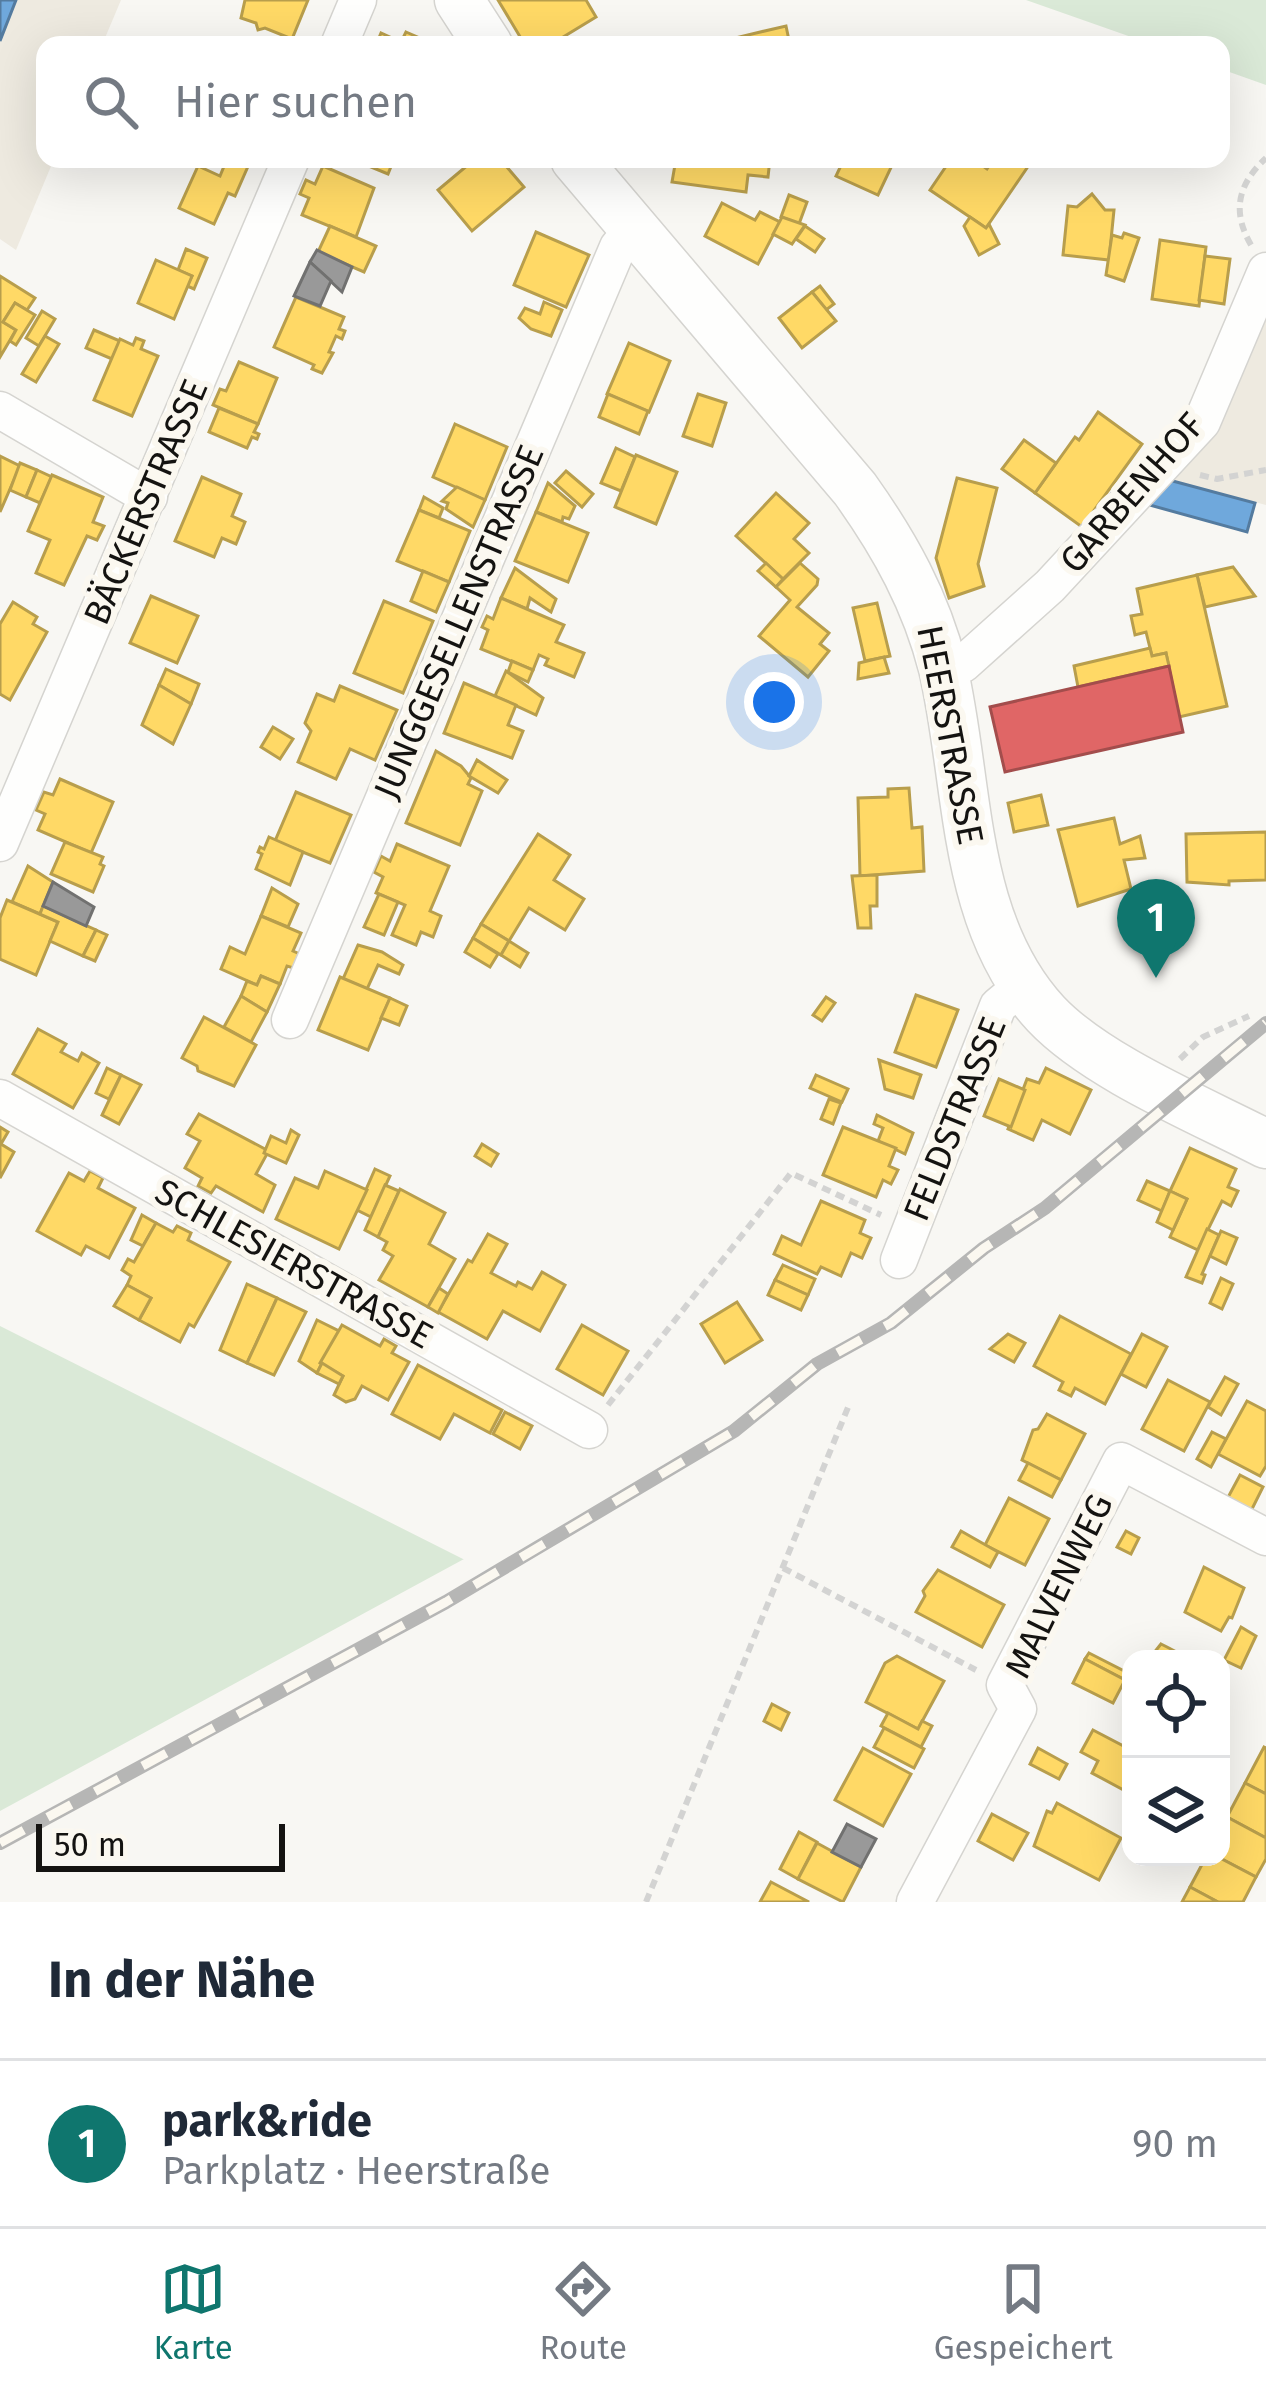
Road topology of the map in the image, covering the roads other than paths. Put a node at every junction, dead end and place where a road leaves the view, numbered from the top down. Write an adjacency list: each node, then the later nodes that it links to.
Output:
1 (358, 0): 3 (street)
2 (459, 0): 4 (street)
3 (343, 36)
4 (482, 36)
5 (287, 168): 10 (street, BÄCKERSTRASSE)
6 (582, 168): 7 (street, HEERSTRASSE)
7 (634, 229): 11 (street, HEERSTRASSE); 15 (street, JUNGGESELLENSTRASSE)
8 (1266, 271): 11 (street, GARBENHOF)
9 (0, 410): 10 (street)
10 (149, 497): 12 (street, BÄCKERSTRASSE)
11 (943, 669): 14 (street, HEERSTRASSE)
12 (12, 780): 13 (street, BÄCKERSTRASSE)
13 (0, 843)
14 (1022, 986): 17 (street, HEERSTRASSE); 18 (street, FELDSTRASSE)
15 (290, 1020)
16 (0, 1098): 19 (street, SCHLESIERSTRASSE)
17 (1266, 1144)
18 (906, 1245)
19 (589, 1430)
20 (1266, 1537): 21 (street, MALVENWEG)
21 (915, 1902)

